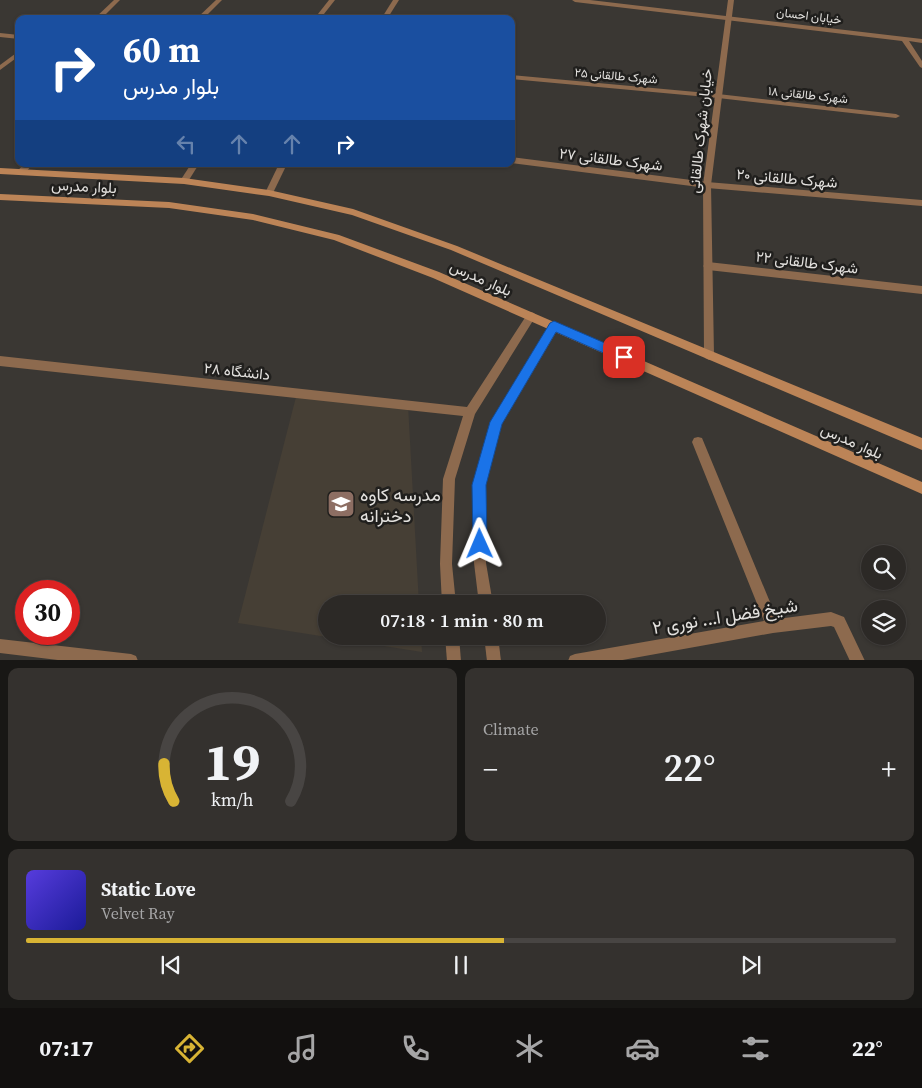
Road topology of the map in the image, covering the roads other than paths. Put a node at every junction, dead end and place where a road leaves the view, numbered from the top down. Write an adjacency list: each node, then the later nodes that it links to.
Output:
1 (118, 0): 8 (street)
2 (219, 0): 9 (street)
3 (332, 0): 10 (street)
4 (396, 0): 11 (street)
5 (575, 0): 7 (street, خیابان احسان)
6 (731, 0): 12 (street, خیابان شهرک طالقانی)
7 (598, 1): 12 (street, خیابان احسان)
8 (101, 15)
9 (203, 15)
10 (321, 15)
11 (387, 15)
12 (728, 18): 15 (street, خیابان احسان); 21 (street, خیابان شهرک طالقانی)
13 (0, 35): 14 (street)
14 (15, 37)
15 (904, 39): 16 (street, خیابان احسان); 18 (street)
16 (922, 41)
17 (15, 56): 19 (street)
18 (922, 66)
19 (0, 68)
20 (515, 77): 21 (street, شهرک طالقانی ۲۵)
21 (718, 96): 22 (street, شهرک طالقانی ۱۸); 30 (street, خیابان شهرک طالقانی)
22 (896, 116)
23 (515, 161): 30 (street, شهرک طالقانی ۲۷)
24 (26, 167): 28 (street)
25 (193, 167): 29 (street)
26 (281, 167): 31 (street)
27 (0, 171): 28 (main road, بلوار مدرس)
28 (21, 172): 29 (main road, بلوار مدرس)
29 (184, 181): 31 (main road, بلوار مدرس)
30 (707, 185): 33 (street, شهرک طالقانی ۲۰); 34 (street, خیابان شهرک طالقانی)
31 (268, 192): 38 (main road, بلوار مدرس)
32 (0, 197): 36 (main road, بلوار مدرس)
33 (922, 203)
34 (708, 266): 35 (street, شهرک طالقانی ۲۲); 38 (street, خیابان شهرک طالقانی)
35 (922, 290)
36 (530, 316): 37 (main road, بلوار مدرس); 40 (street)
37 (554, 326): 43 (main road, بلوار مدرس); 45 (street)
38 (709, 355): 42 (main road, بلوار مدرس)
39 (0, 361): 40 (street, دانشگاه ۲۸)
40 (470, 412): 44 (street)
41 (698, 442): 46 (street)
42 (922, 444)
43 (922, 488)
44 (448, 595)
45 (485, 595)
46 (773, 626): 53 (street, شیخ فضل ا... نوری ۲); 54 (street, شیخ فضل ا... نوری ۲)
47 (453, 645): 51 (street)
48 (492, 645): 52 (street)
49 (0, 646): 50 (street)
50 (131, 660)
51 (454, 660)
52 (494, 660)
53 (575, 660)
54 (858, 660)

